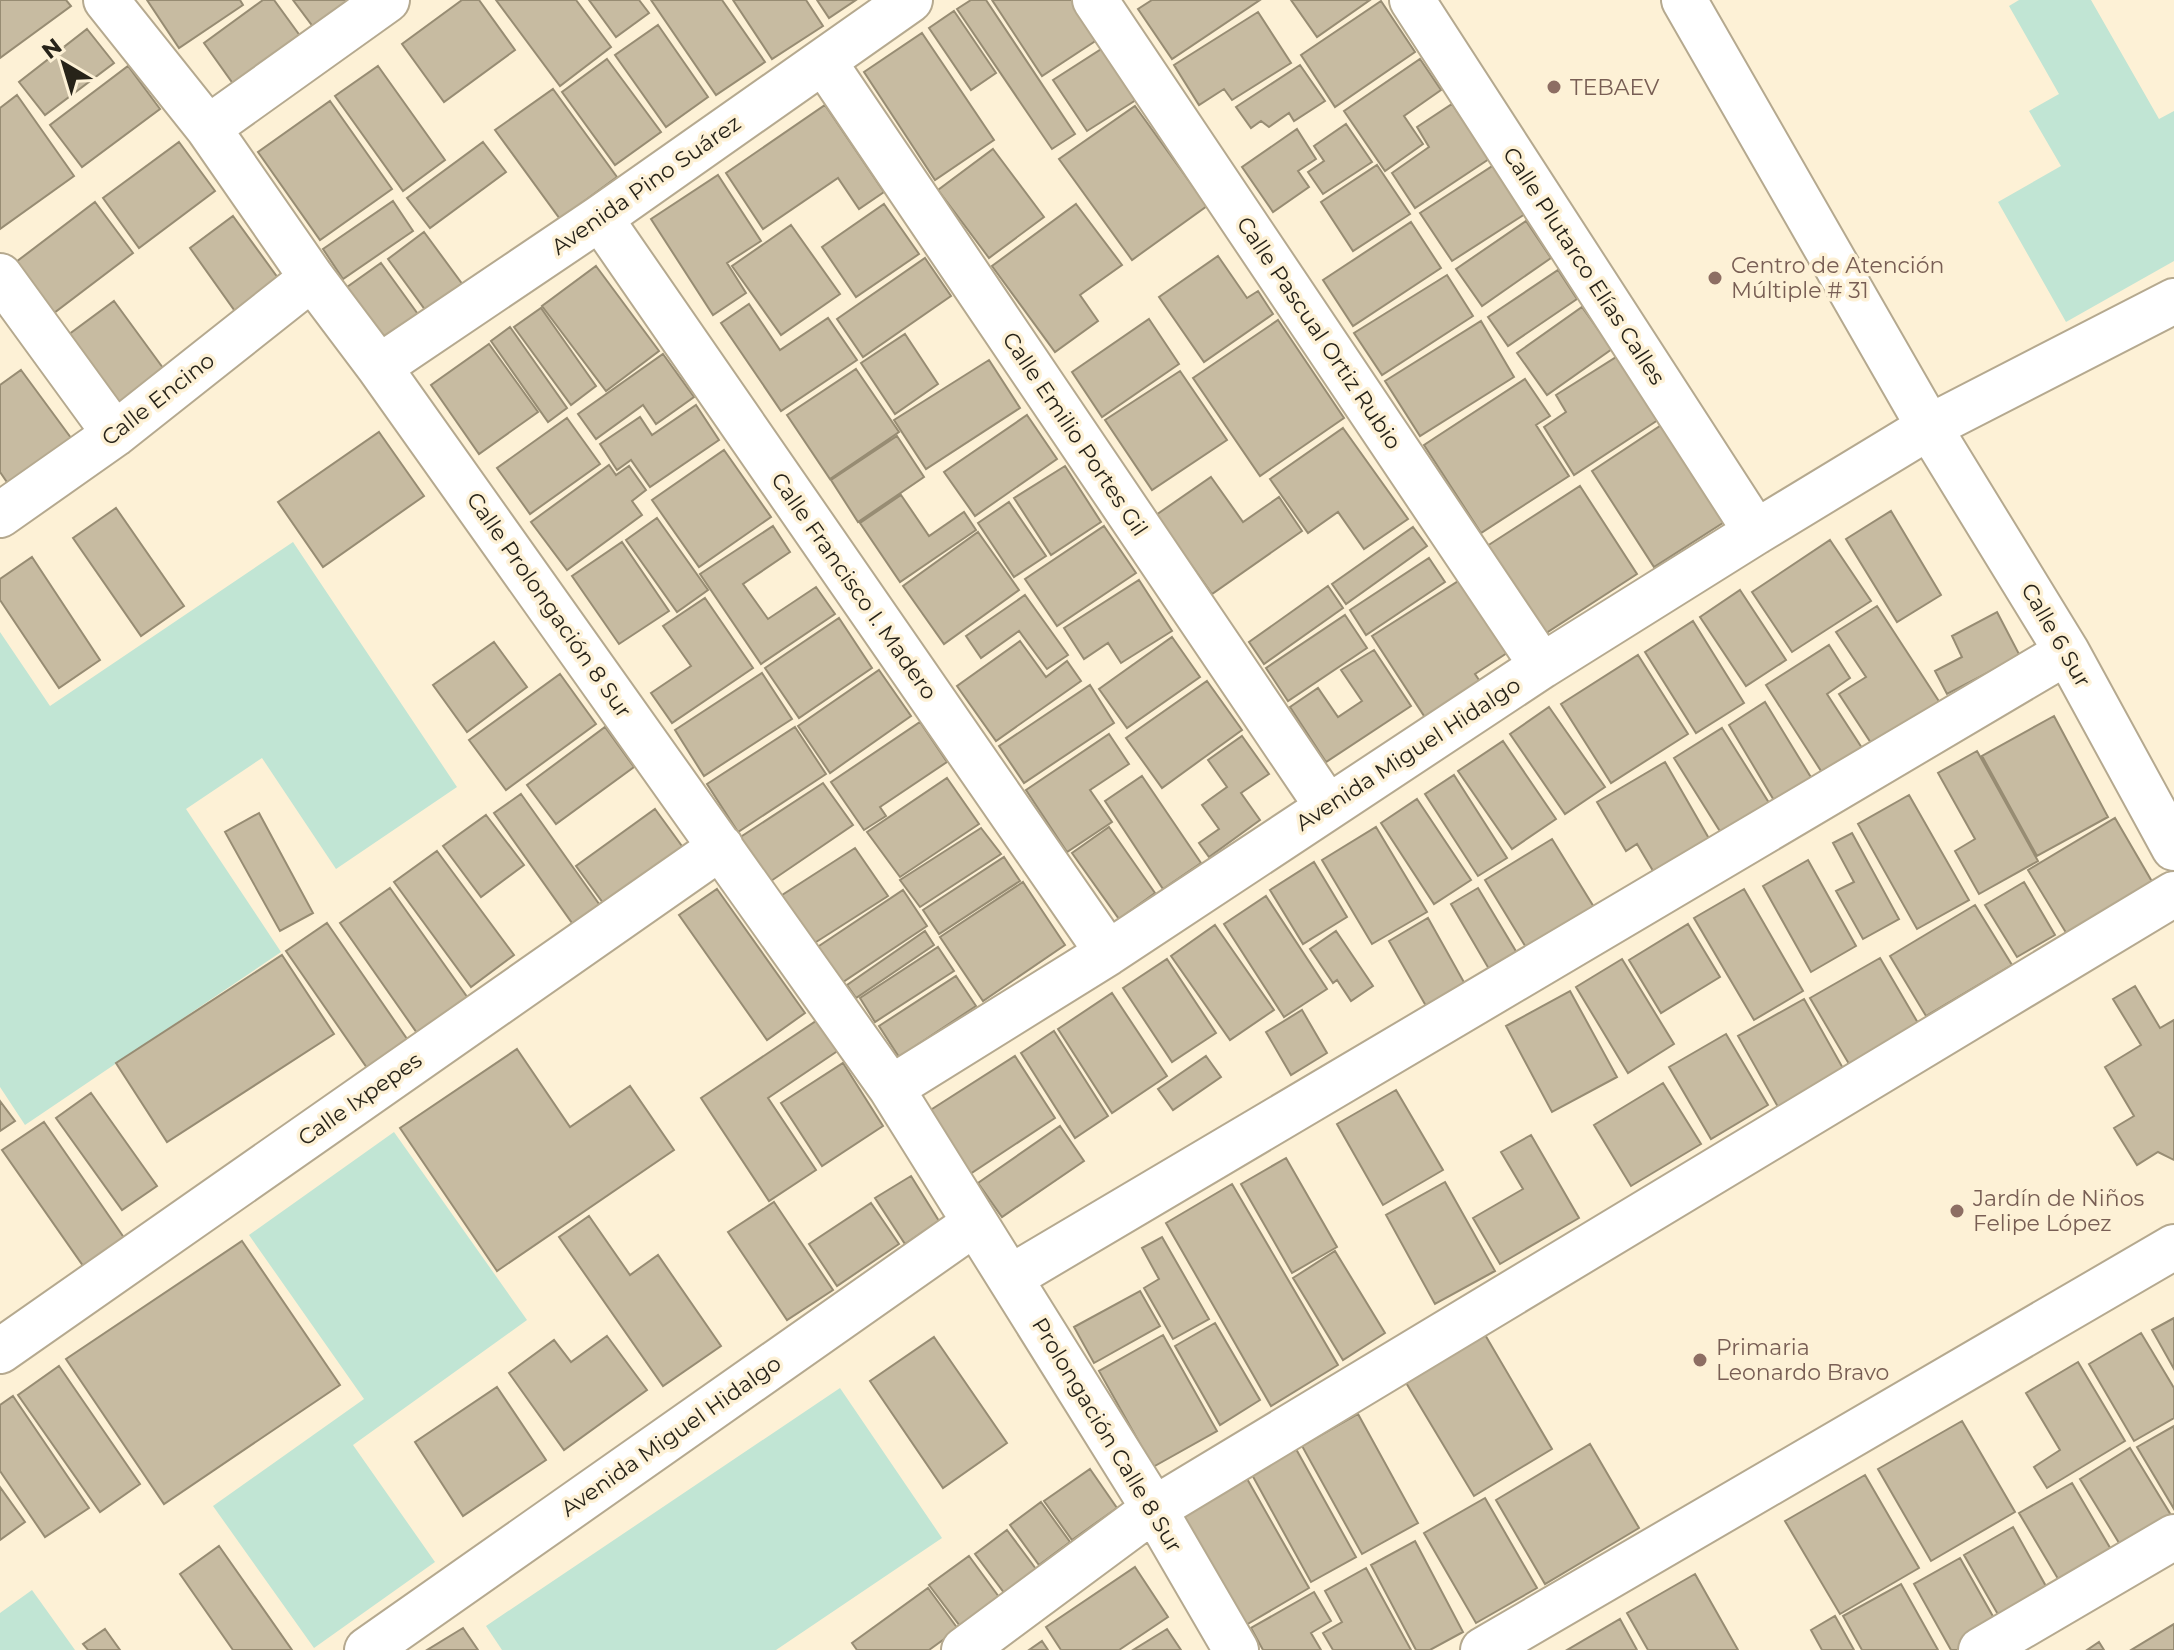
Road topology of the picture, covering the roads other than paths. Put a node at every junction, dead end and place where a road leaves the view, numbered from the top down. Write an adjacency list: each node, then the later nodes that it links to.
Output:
1 (106, 0): 8 (street, Calle Prolongación 8 Sur)
2 (387, 0): 8 (street)
3 (910, 0): 7 (street, Avenida Pino Suárez)
4 (1095, 0): 19 (street, Calle Pascual Ortiz Rubio)
5 (1412, 0): 17 (street, Calle Plutarco Elías Calles)
6 (1684, 0): 14 (street, Calle 6 Sur)
7 (824, 62): 9 (street, Avenida Pino Suárez); 20 (street, Calle Emilio Portes Gil)
8 (208, 128): 11 (street, Calle Prolongación 8 Sur)
9 (600, 218): 13 (street, Avenida Pino Suárez); 24 (street, Calle Francisco I. Madero)
10 (0, 276): 15 (street)
11 (312, 278): 13 (street, Calle Prolongación 8 Sur); 15 (street, Calle Encino)
12 (2174, 301): 14 (street, Avenida Miguel Hidalgo)
13 (379, 367): 21 (street, Calle Prolongación 8 Sur)
14 (1929, 427): 17 (street, Avenida Miguel Hidalgo); 18 (street, Calle 6 Sur)
15 (115, 434): 16 (street, Calle Encino)
16 (0, 515)
17 (1756, 532): 19 (street, Avenida Miguel Hidalgo)
18 (2067, 652): 22 (street, Calle 6 Sur); 28 (street)
19 (1542, 666): 20 (street, Avenida Miguel Hidalgo)
20 (1327, 806): 24 (street, Avenida Miguel Hidalgo)
21 (721, 847): 25 (street, Calle Prolongación 8 Sur); 29 (street, Calle Ixpepes)
22 (2174, 848)
23 (2174, 894): 30 (street)
24 (1108, 953): 25 (street, Avenida Miguel Hidalgo)
25 (891, 1088): 26 (street, Calle Prolongación 8 Sur)
26 (975, 1223): 28 (street, Prolongación Calle 8 Sur); 32 (street, Avenida Miguel Hidalgo)
27 (2174, 1247): 35 (street)
28 (1011, 1277): 30 (street, Prolongación Calle 8 Sur)
29 (0, 1351)
30 (1154, 1509): 33 (street); 34 (street, Prolongación Calle 8 Sur)
31 (2174, 1537): 36 (street)
32 (367, 1650)
33 (964, 1650)
34 (1236, 1650)
35 (1483, 1650)
36 (1981, 1650)

